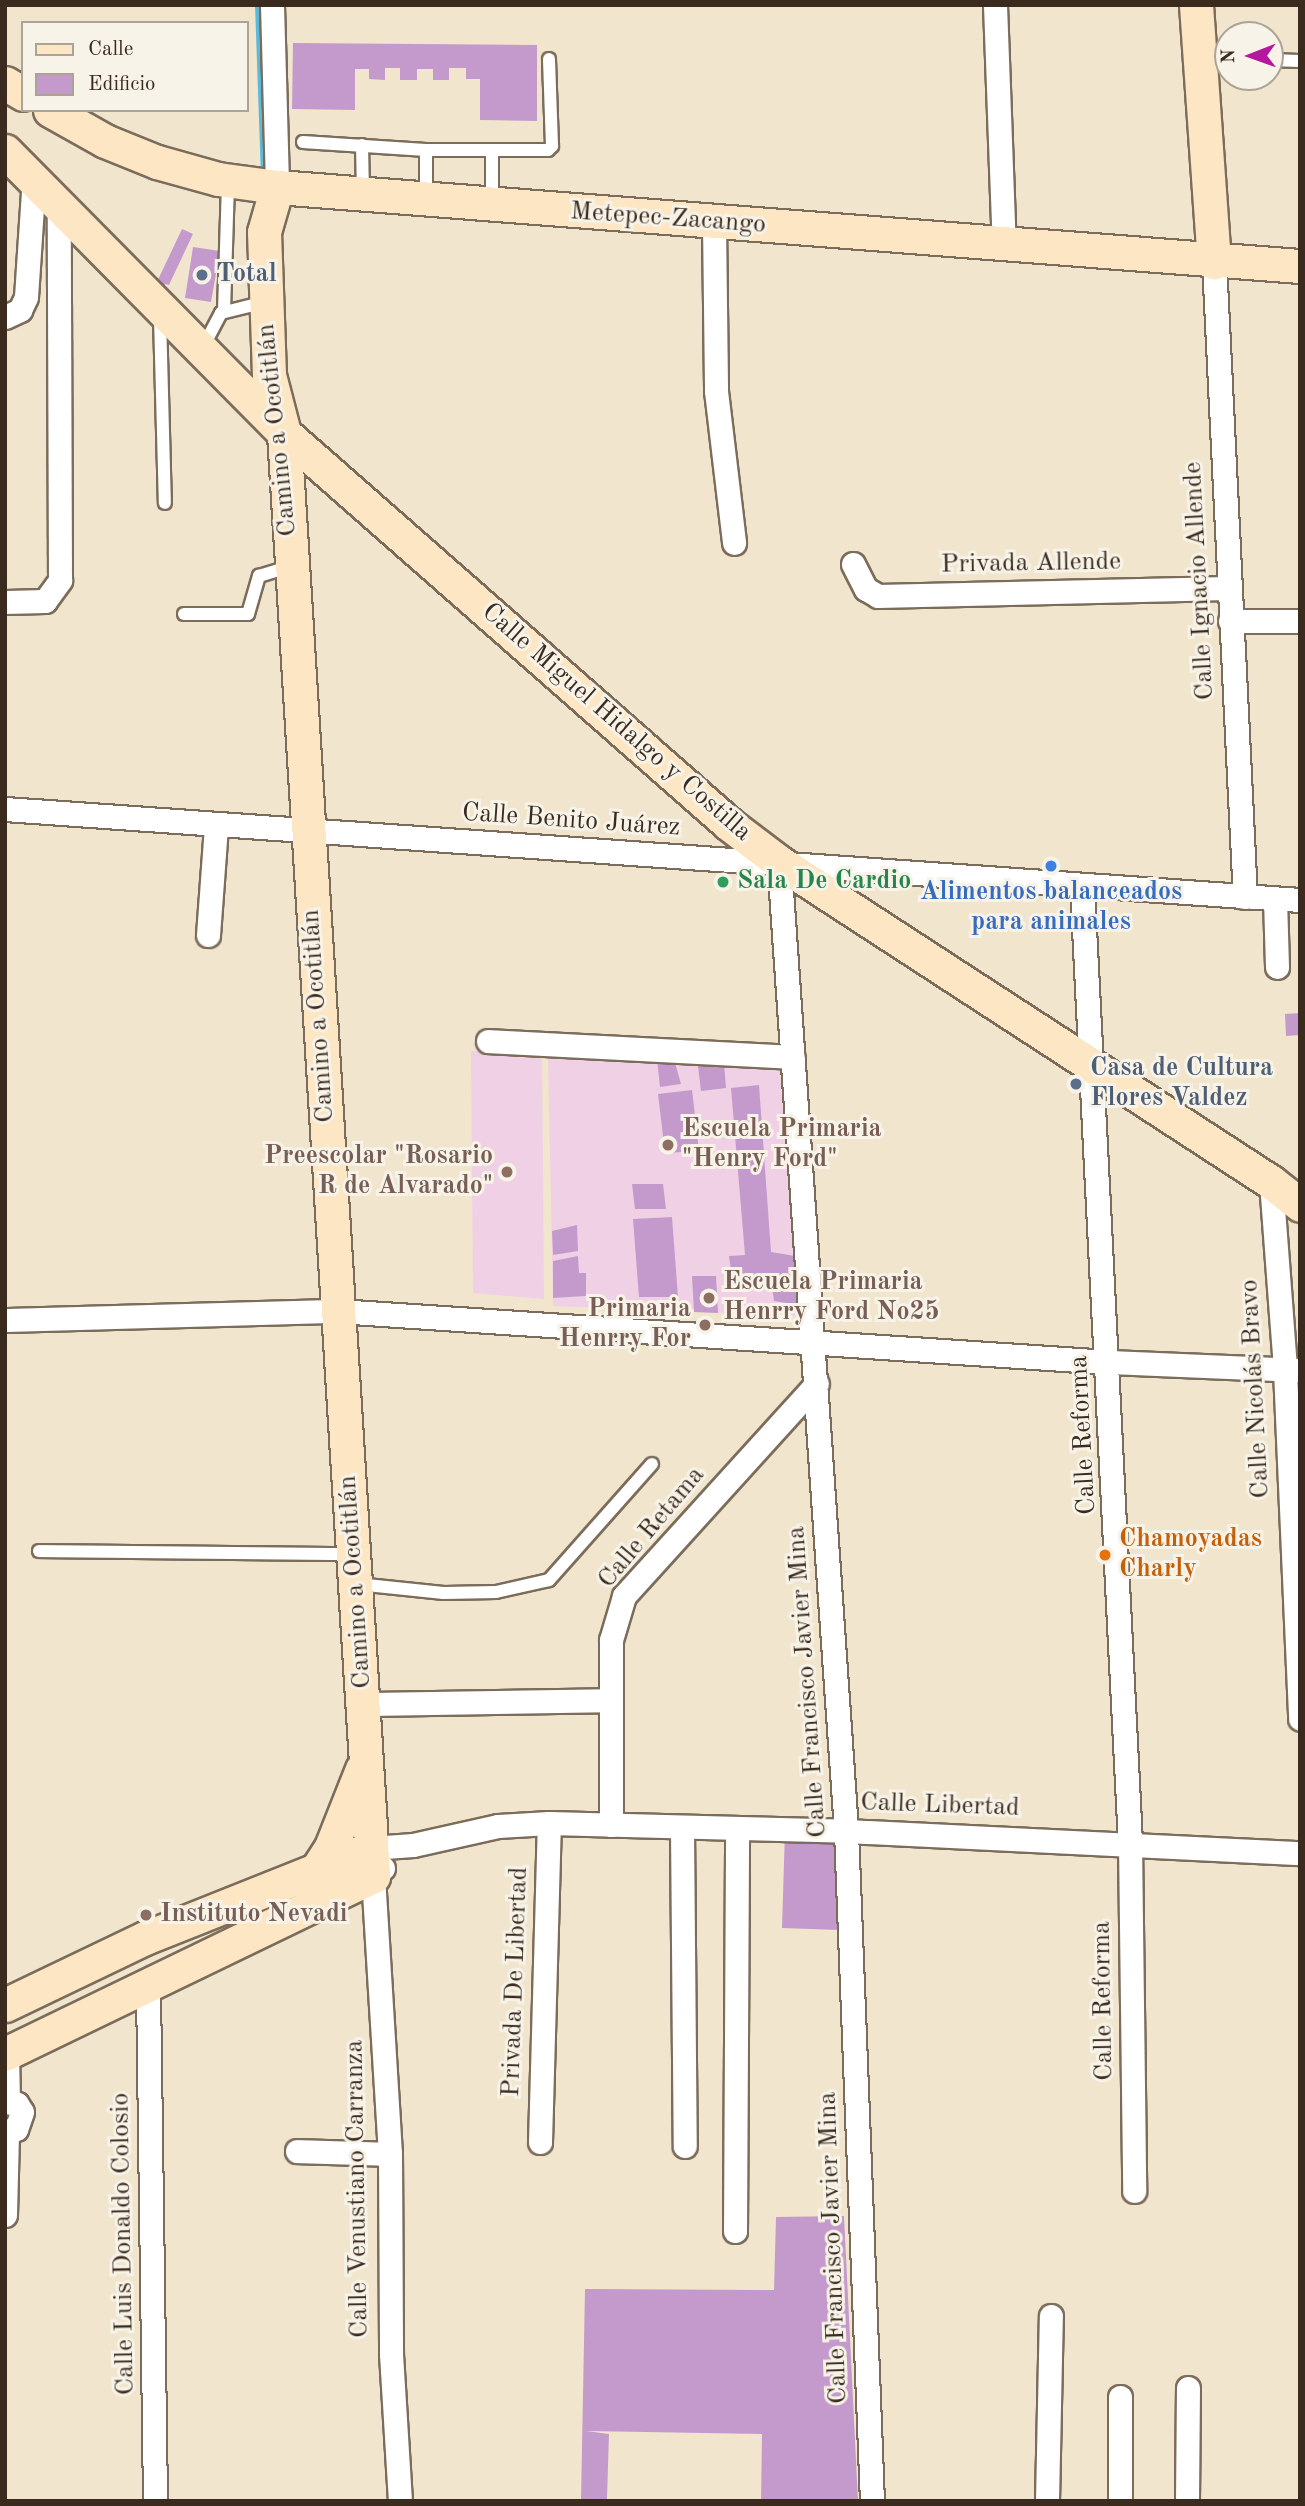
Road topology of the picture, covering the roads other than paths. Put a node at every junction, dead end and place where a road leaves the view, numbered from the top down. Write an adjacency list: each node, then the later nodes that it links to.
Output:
1 (271, 5): 17 (street)
2 (995, 5): 23 (street)
3 (1196, 5): 4 (main road)
4 (1214, 58)
5 (549, 59): 14 (lane)
6 (5, 83): 8 (main road)
7 (1214, 91): 24 (main road)
8 (21, 93)
9 (54, 112): 16 (main road, Metepec-Zacango)
10 (303, 142): 11 (lane)
11 (362, 145): 12 (lane); 18 (lane)
12 (426, 150): 14 (lane); 19 (lane)
13 (5, 151): 15 (main road, Calle Miguel Hidalgo y Costilla)
14 (492, 152): 21 (lane)
15 (34, 178): 20 (main road, Calle Miguel Hidalgo y Costilla); 29 (street)
16 (228, 180): 17 (main road, Metepec-Zacango); 28 (lane)
17 (277, 187): 18 (main road, Metepec-Zacango); 26 (main road, Camino a Ocotitlán)
18 (363, 195): 19 (main road, Metepec-Zacango)
19 (426, 200): 21 (main road, Metepec-Zacango)
20 (59, 204): 27 (main road, Calle Miguel Hidalgo y Costilla); 37 (street)
21 (492, 205): 22 (main road, Metepec-Zacango)
22 (714, 223): 23 (main road, Metepec-Zacango); 33 (street)
23 (1004, 245): 24 (main road, Metepec-Zacango)
24 (1214, 262): 25 (main road, Metepec-Zacango); 36 (street, Calle Ignacio Allende)
25 (1300, 266)
26 (266, 302): 28 (lane); 31 (main road, Camino a Ocotitlán)
27 (160, 306): 30 (main road, Calle Miguel Hidalgo y Costilla); 32 (lane)
28 (224, 311): 30 (lane)
29 (5, 317)
30 (202, 349): 31 (main road, Calle Miguel Hidalgo y Costilla)
31 (284, 433): 35 (main road, Camino a Ocotitlán); 44 (main road, Calle Miguel Hidalgo y Costilla)
32 (165, 503)
33 (734, 542)
34 (853, 564): 36 (street, Privada Allende)
35 (292, 566): 38 (lane); 43 (main road, Camino a Ocotitlán)
36 (1227, 588): 39 (street, Calle Ignacio Allende)
37 (5, 602)
38 (184, 614)
39 (1230, 621): 40 (street); 46 (street, Calle Ignacio Allende)
40 (1300, 621)
41 (5, 809): 42 (street, Calle Benito Juárez)
42 (216, 825): 43 (street, Calle Benito Juárez); 49 (street)
43 (307, 832): 44 (street, Calle Benito Juárez); 56 (main road, Camino a Ocotitlán)
44 (779, 862): 45 (street, Calle Benito Juárez); 52 (street, Calle Francisco Javier Mina); 53 (main road, Calle Miguel Hidalgo y Costilla)
45 (1082, 888): 46 (street, Calle Benito Juárez); 53 (street, Calle Reforma)
46 (1245, 897): 47 (street, Calle Benito Juárez)
47 (1275, 899): 48 (street, Calle Benito Juárez); 50 (street)
48 (1300, 900)
49 (208, 935)
50 (1277, 967)
51 (488, 1041): 52 (street)
52 (793, 1057): 58 (street, Calle Francisco Javier Mina)
53 (1093, 1063): 54 (main road, Calle Miguel Hidalgo y Costilla); 59 (street, Calle Reforma)
54 (1272, 1182): 55 (main road, Calle Miguel Hidalgo y Costilla); 60 (street, Calle Nicolás Bravo)
55 (1300, 1205)
56 (337, 1311): 57 (street); 58 (street); 65 (main road, Camino a Ocotitlán)
57 (5, 1320)
58 (811, 1343): 59 (street); 61 (street, Calle Francisco Javier Mina)
59 (1109, 1362): 60 (street); 76 (street, Calle Reforma)
60 (1292, 1370): 63 (street, Calle Nicolás Bravo)
61 (817, 1384): 67 (street, Calle Retama); 75 (street, Calle Francisco Javier Mina)
62 (652, 1464): 65 (lane)
63 (1296, 1545): 66 (street, Calle Nicolás Bravo)
64 (39, 1551): 65 (lane)
65 (356, 1569): 68 (main road, Camino a Ocotitlán)
66 (1298, 1627): 69 (street, Calle Nicolás Bravo)
67 (610, 1700): 68 (street); 72 (street, Calle Retama)
68 (365, 1704): 70 (main road, Camino a Ocotitlán)
69 (1300, 1719)
70 (368, 1754): 78 (main road, Camino a Ocotitlán); 79 (main road)
71 (549, 1824): 72 (street, Calle Libertad); 78 (street, Calle Libertad); 85 (street, Privada De Libertad)
72 (611, 1825): 74 (street, Calle Libertad)
73 (737, 1828): 74 (street, Calle Libertad); 75 (street, Calle Libertad); 91 (street)
74 (682, 1829): 86 (street)
75 (846, 1831): 76 (street, Calle Libertad); 97 (street, Calle Francisco Javier Mina)
76 (1130, 1842): 77 (street, Calle Libertad); 89 (street, Calle Reforma)
77 (1300, 1853)
78 (372, 1862): 79 (main road); 80 (main road); 88 (street, Calle Venustiano Carranza)
79 (315, 1872): 81 (main road)
80 (148, 1987): 82 (main road); 95 (street, Calle Luis Donaldo Colosio)
81 (5, 2005)
82 (6, 2053): 83 (street)
83 (6, 2102): 84 (street)
84 (6, 2131): 90 (street)
85 (540, 2141)
86 (685, 2146)
87 (297, 2151): 88 (street)
88 (390, 2154): 96 (street, Calle Venustiano Carranza)
89 (1134, 2190)
90 (5, 2215)
91 (735, 2231)
92 (1051, 2316): 98 (street)
93 (1188, 2388): 100 (street)
94 (1120, 2397): 99 (street)
95 (155, 2501)
96 (400, 2501)
97 (872, 2501)
98 (1047, 2501)
99 (1120, 2501)
100 (1187, 2501)

